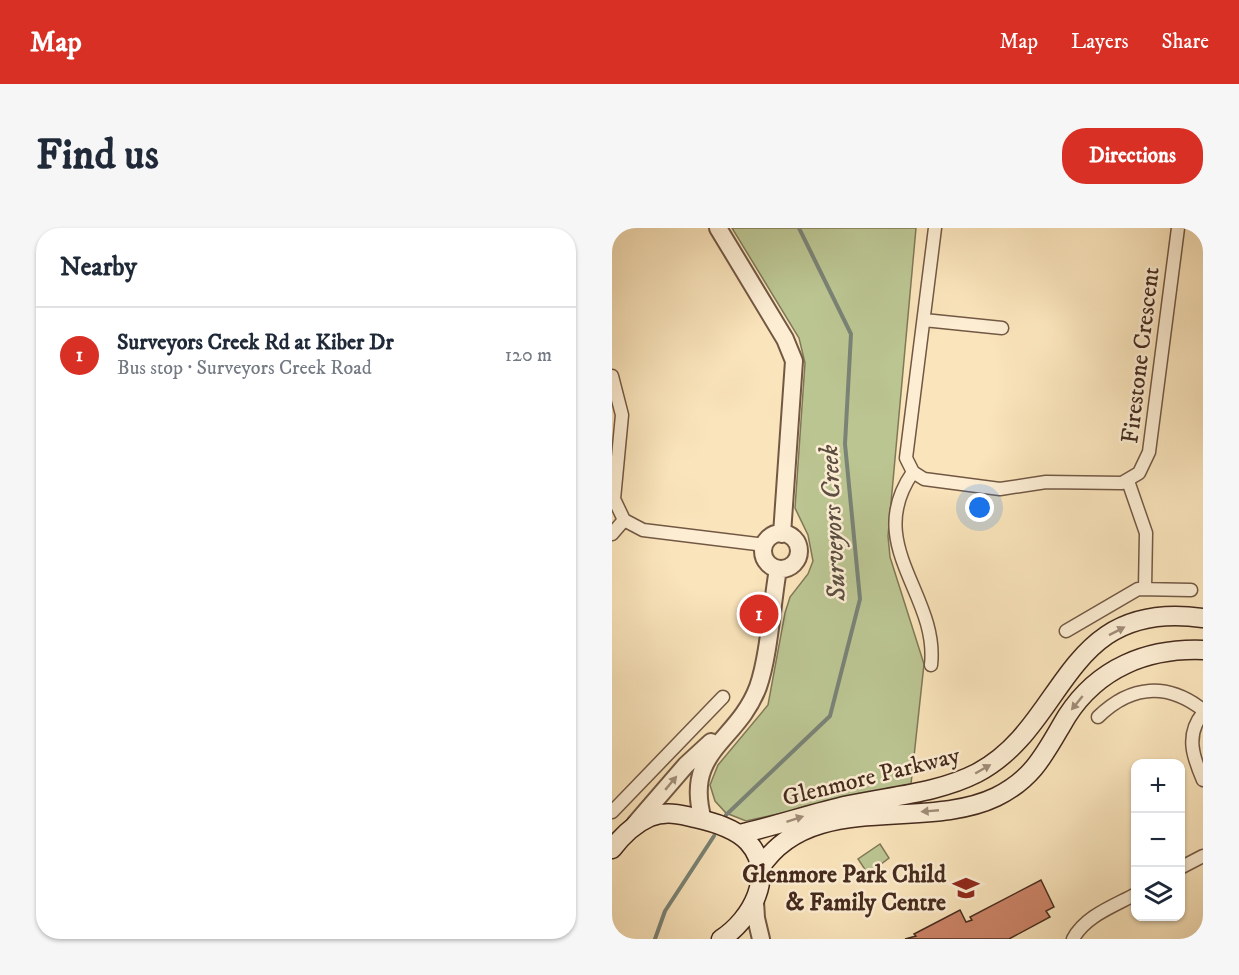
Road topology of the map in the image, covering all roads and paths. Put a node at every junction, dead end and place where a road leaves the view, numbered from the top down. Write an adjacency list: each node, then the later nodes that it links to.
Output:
1 (718, 228): 11 (street)
2 (935, 228): 4 (street)
3 (1178, 228): 8 (street, Firestone Crescent)
4 (924, 320): 5 (street); 7 (street)
5 (1002, 328)
6 (612, 376): 9 (street)
7 (913, 472): 8 (street); 19 (street)
8 (1128, 481): 14 (street)
9 (624, 520): 10 (street); 12 (street)
10 (612, 534)
11 (782, 534): 12 (street); 13 (street)
12 (765, 545): 13 (street)
13 (778, 569): 22 (street)
14 (1145, 588): 15 (street); 17 (street)
15 (1191, 590)
16 (1203, 618): 28 (main road, Glenmore Parkway, one-way to 16)
17 (1066, 631)
18 (1203, 650): 32 (main road, Glenmore Parkway, one-way to 32)
19 (931, 665)
20 (723, 697): 25 (street)
21 (1203, 712): 23 (street); 24 (street)
22 (742, 716): 26 (street); 27 (street, one-way to 22)
23 (1098, 717)
24 (1203, 780)
25 (612, 812)
26 (703, 820): 27 (main road); 28 (main road)
27 (632, 827): 29 (main road)
28 (739, 834): 32 (main road)
29 (612, 849)
30 (1203, 856): 31 (street)
31 (1182, 867)
32 (760, 868): 34 (main road)
33 (1131, 897): 37 (street)
34 (755, 901): 35 (main road); 36 (street)
35 (721, 939)
36 (761, 939)
37 (1073, 939)

